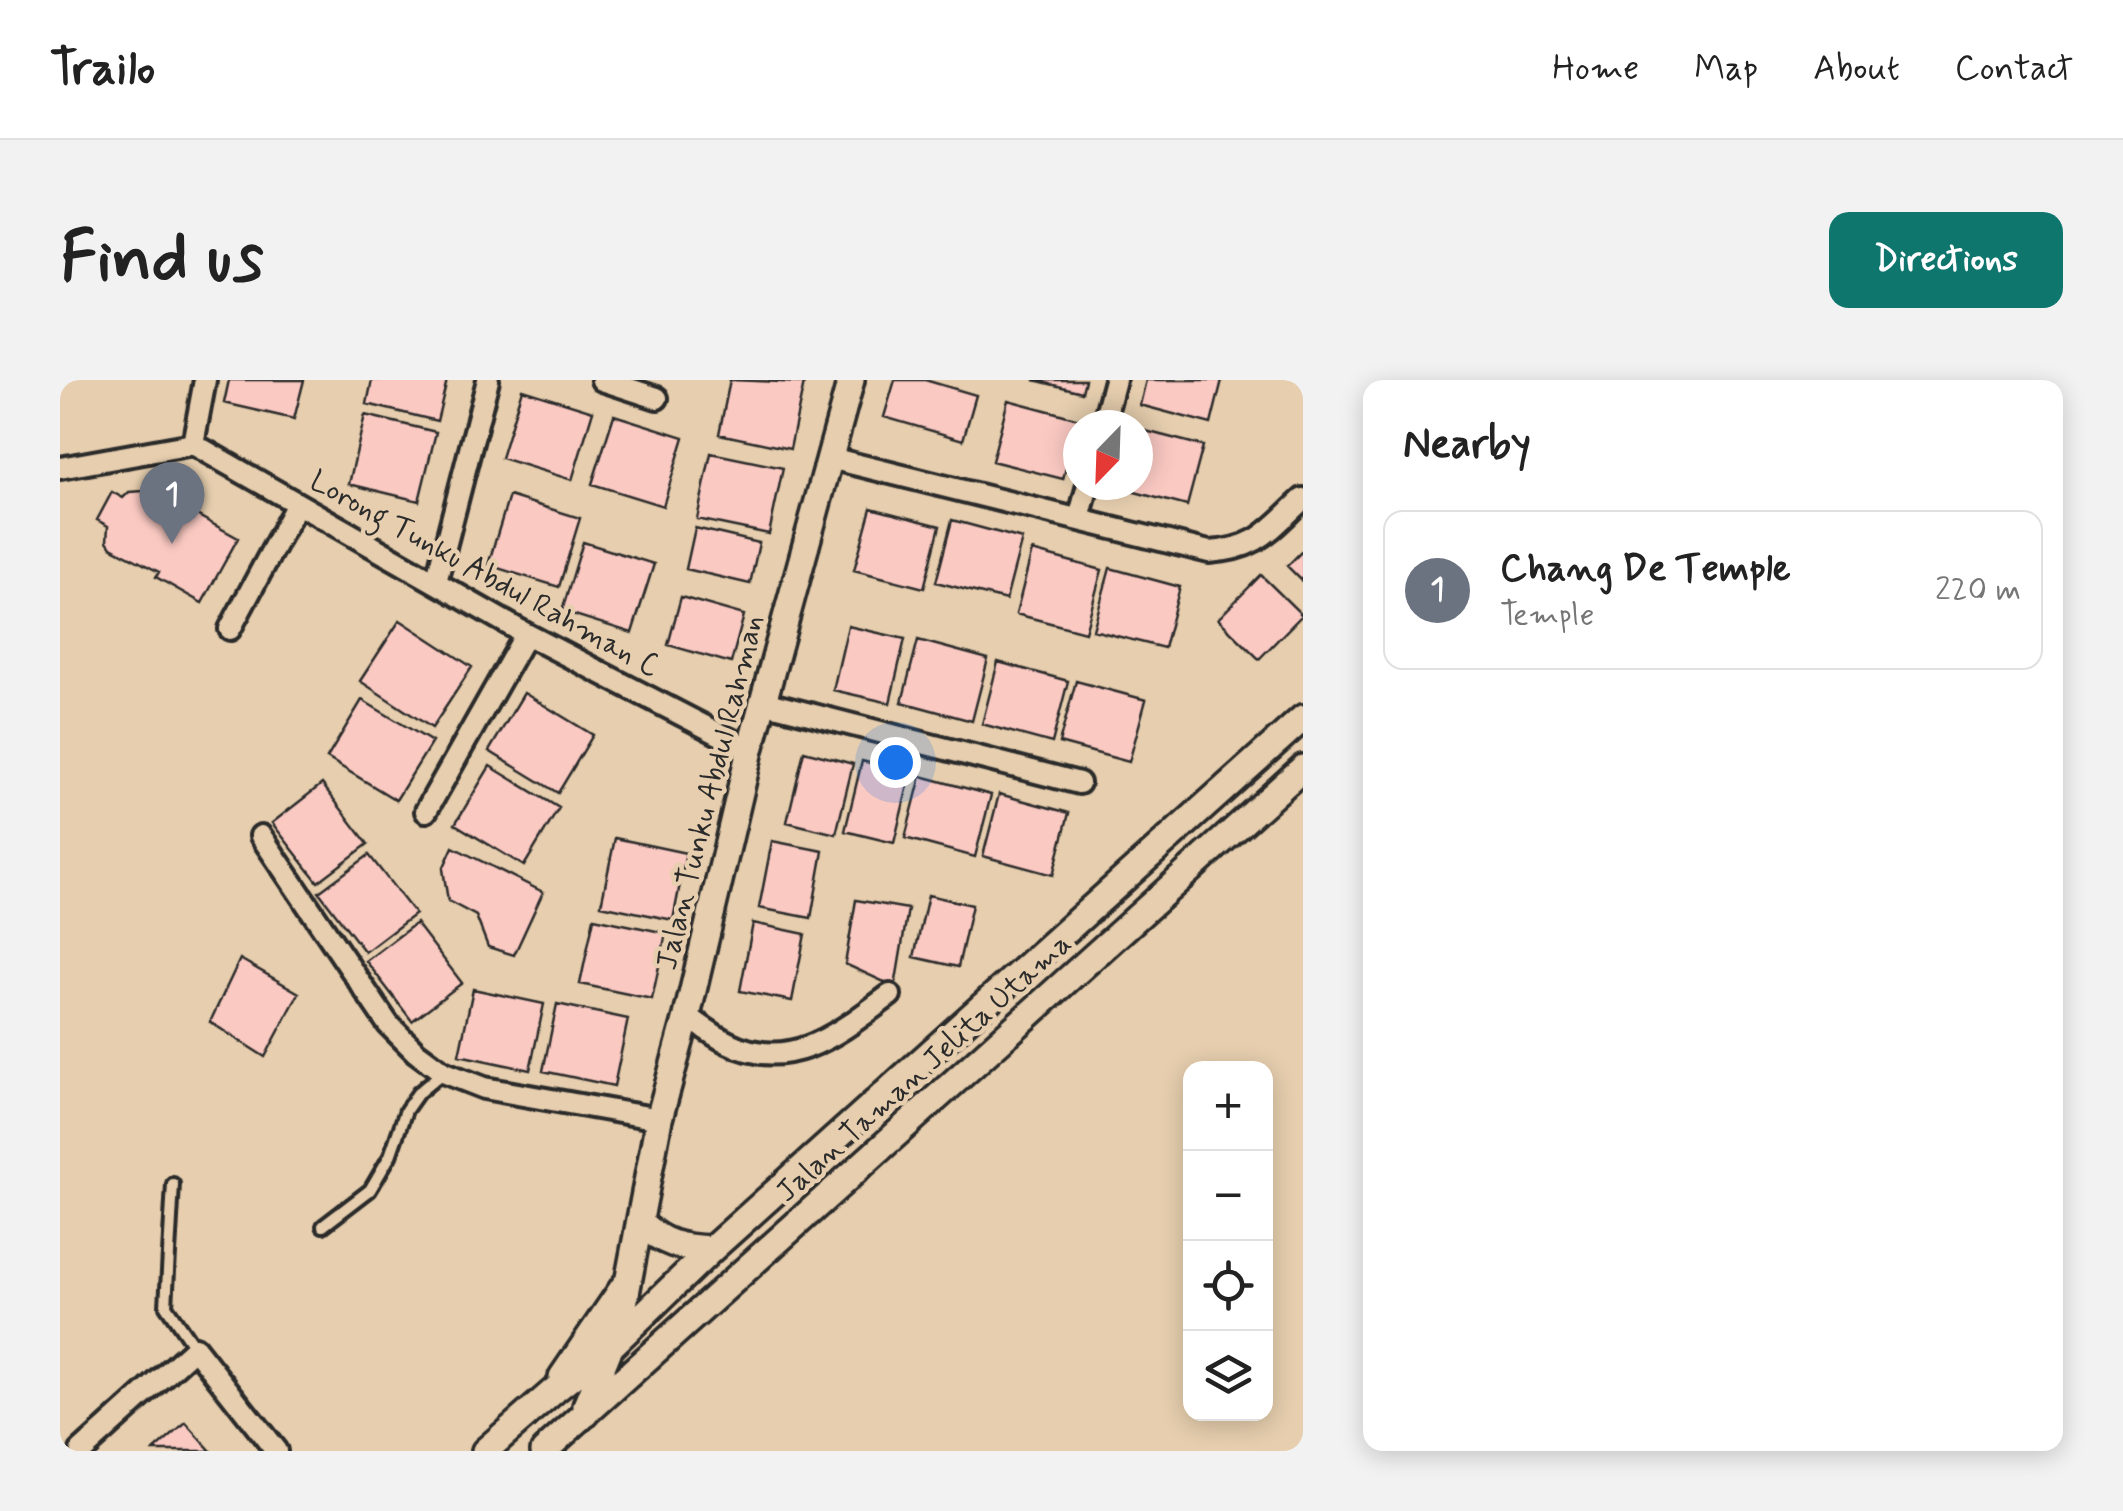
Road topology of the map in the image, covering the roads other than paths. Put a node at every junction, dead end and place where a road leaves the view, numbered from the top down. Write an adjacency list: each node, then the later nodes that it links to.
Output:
1 (204, 380): 8 (street)
2 (488, 380): 15 (street)
3 (602, 380): 6 (street)
4 (851, 380): 9 (street, Jalan Tunku Abdul Rahman)
5 (1114, 380): 7 (street)
6 (656, 398)
7 (1107, 410)
8 (193, 444): 10 (street); 13 (street, Lorong Tunku Abdul Rahman C)
9 (830, 458): 14 (street); 18 (street, Jalan Tunku Abdul Rahman)
10 (60, 468)
11 (1303, 499): 14 (street)
12 (1084, 500): 14 (street)
13 (298, 504): 15 (street, Lorong Tunku Abdul Rahman C); 16 (street)
14 (1079, 520)
15 (436, 582): 17 (street, Lorong Tunku Abdul Rahman C)
16 (230, 629)
17 (526, 634): 20 (street, Lorong Tunku Abdul Rahman C); 23 (street)
18 (763, 702): 20 (street, Jalan Tunku Abdul Rahman); 22 (street)
19 (1303, 718): 32 (street, Jalan Taman Jelita Utama)
20 (750, 750): 26 (street, Jalan Tunku Abdul Rahman)
21 (1303, 768): 37 (street, Jalan Taman Jelita Utama)
22 (1079, 783)
23 (426, 812)
24 (261, 836): 27 (street)
25 (890, 996): 26 (street)
26 (687, 1016): 28 (street, Jalan Tunku Abdul Rahman)
27 (443, 1072): 28 (street); 31 (lane)
28 (659, 1119): 30 (street, Jalan Tunku Abdul Rahman)
29 (173, 1184): 34 (lane)
30 (640, 1222): 32 (street); 33 (street, Jalan Tunku Abdul Rahman)
31 (322, 1226)
32 (712, 1249): 35 (street, Jalan Taman Jelita Utama)
33 (626, 1282): 35 (street, Jalan Tunku Abdul Rahman); 36 (street)
34 (195, 1348): 38 (street); 39 (street)
35 (604, 1353): 36 (street); 37 (street)
36 (555, 1390): 40 (street)
37 (586, 1414): 41 (street)
38 (81, 1451)
39 (276, 1451)
40 (486, 1451)
41 (544, 1451)

